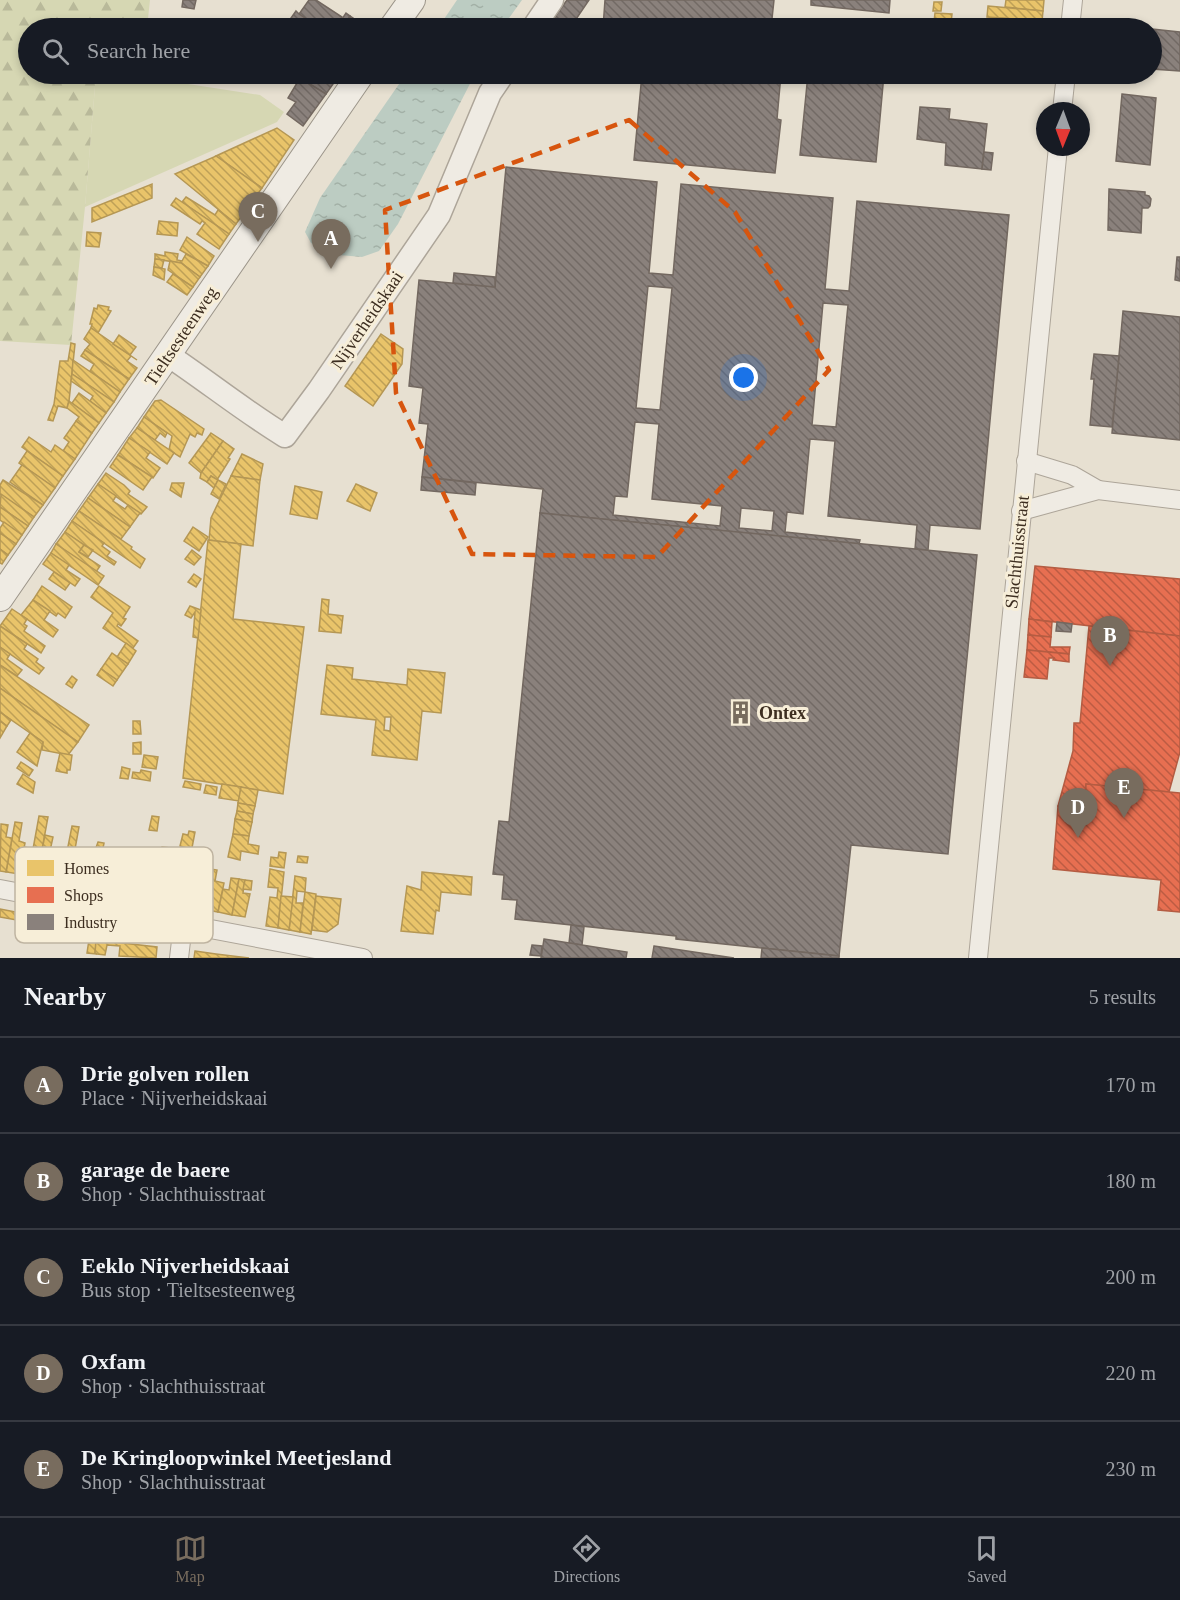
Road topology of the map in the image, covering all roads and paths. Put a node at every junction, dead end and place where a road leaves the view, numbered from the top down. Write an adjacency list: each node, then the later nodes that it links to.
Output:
1 (412, 0): 4 (main road)
2 (552, 0): 5 (street)
3 (1073, 0): 6 (street)
4 (399, 18)
5 (540, 18)
6 (1071, 18)
7 (354, 84): 12 (main road, Tieltsesteenweg)
8 (496, 84): 12 (street, Nijverheidskaai)
9 (1065, 84): 10 (street)
10 (1063, 102)
11 (1057, 156): 13 (street, Slachthuisstraat)
12 (168, 355): 17 (main road, Tieltsesteenweg)
13 (1026, 461): 14 (street); 16 (street, Slachthuisstraat)
14 (1098, 490): 15 (street); 16 (street)
15 (1180, 500)
16 (1021, 511): 24 (street, Slachthuisstraat)
17 (0, 598)
18 (0, 888): 19 (street)
19 (15, 891)
20 (213, 930): 23 (street)
21 (181, 943): 22 (street)
22 (179, 958)
23 (363, 958)
24 (978, 958)

